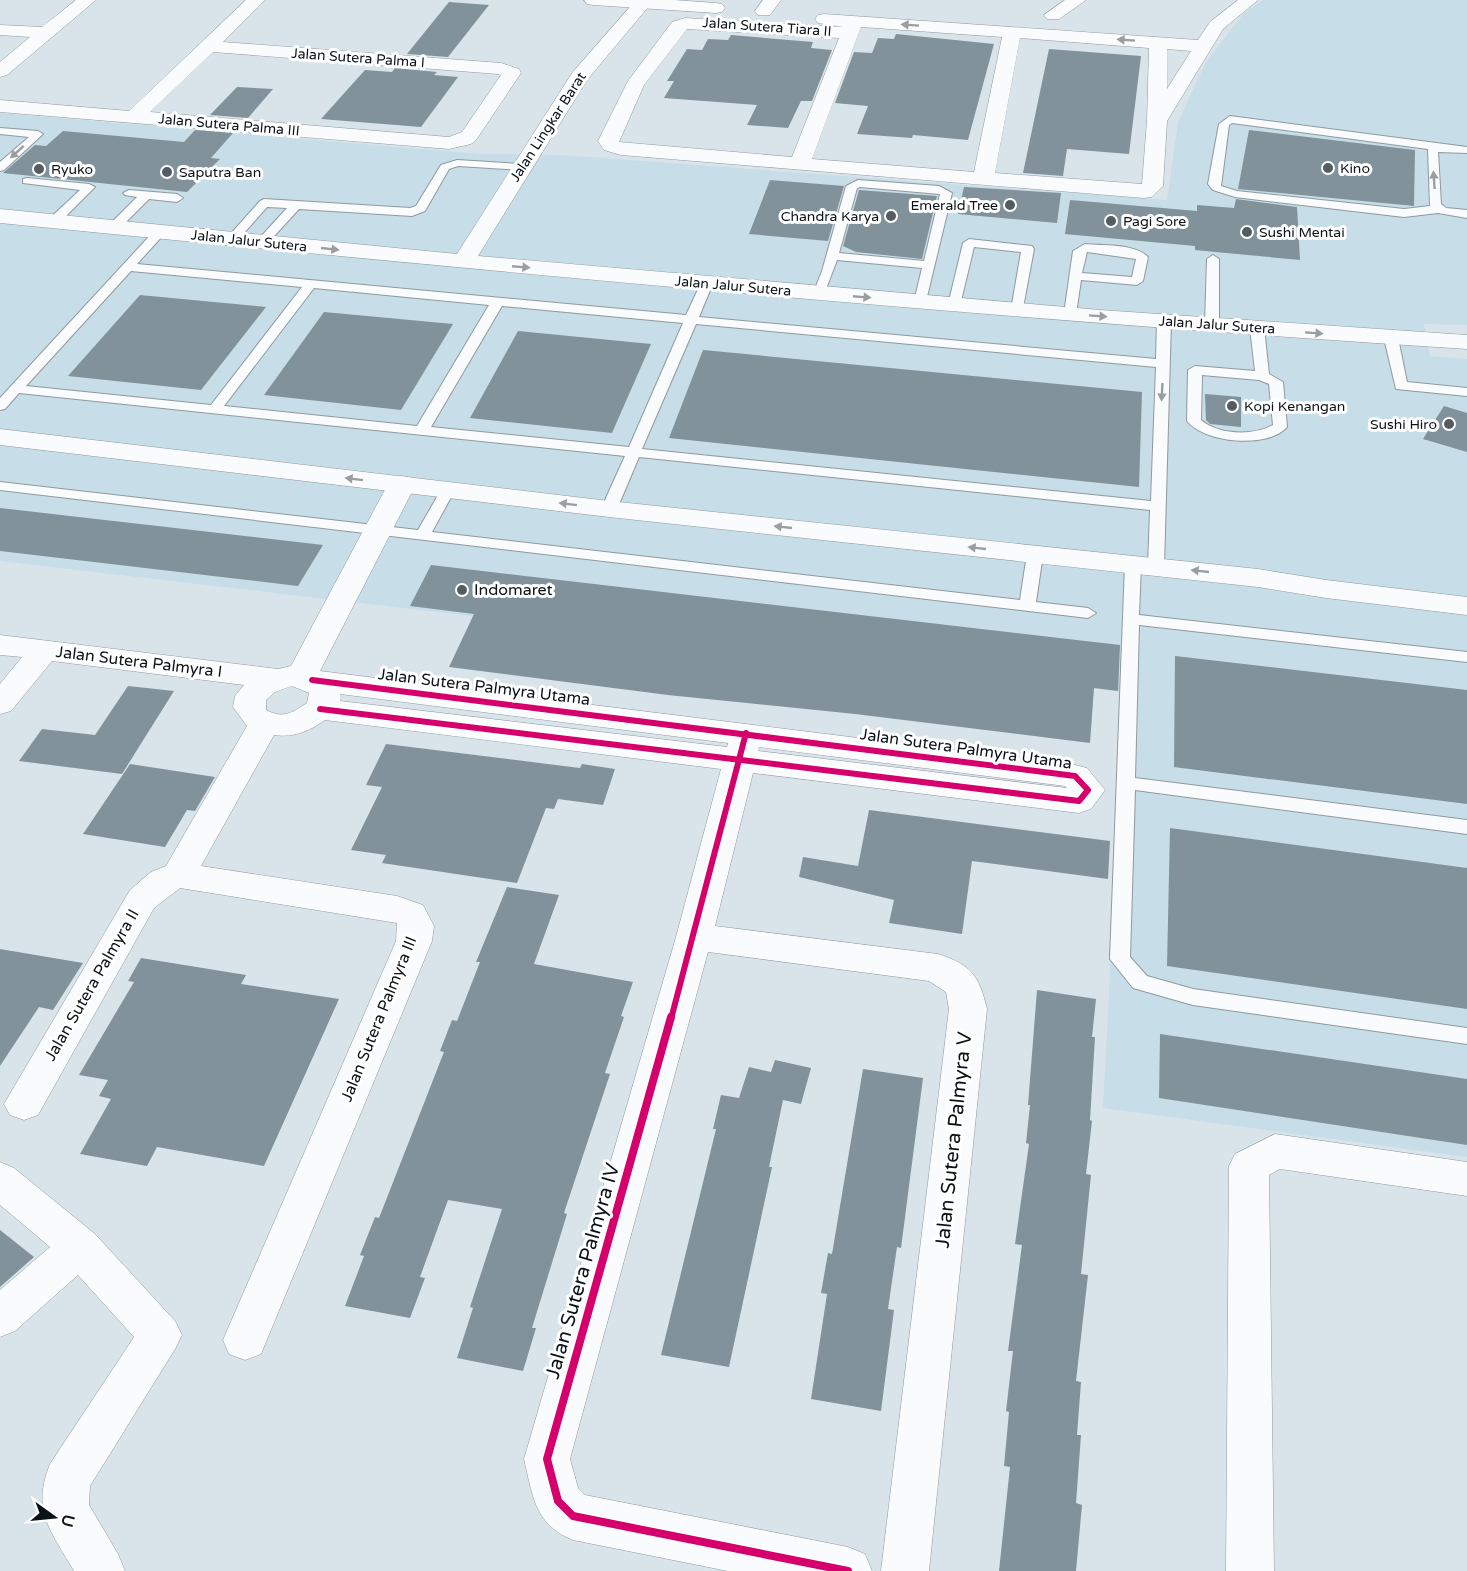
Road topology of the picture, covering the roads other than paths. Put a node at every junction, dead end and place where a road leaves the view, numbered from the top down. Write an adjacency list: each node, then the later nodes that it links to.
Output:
1 (87, 0): 16 (street)
2 (256, 0): 18 (street)
3 (595, 0): 5 (street)
4 (1249, 0): 11 (street)
5 (644, 1): 6 (street); 29 (street, Jalan Lingkar Barat)
6 (768, 5): 12 (street)
7 (944, 8): 13 (street)
8 (1077, 8): 9 (street)
9 (1031, 14)
10 (1193, 25): 11 (street)
11 (1216, 26): 19 (street)
12 (851, 27): 13 (street, one-way to 12); 28 (street); 28 (street, Jalan Sutera Tiara II)
13 (938, 27): 15 (street)
14 (0, 30): 16 (street)
15 (1012, 32): 17 (street, one-way to 15); 31 (street)
16 (46, 33): 20 (street)
17 (1158, 43): 19 (street); 23 (street)
18 (208, 46): 22 (street); 25 (street, Jalan Sutera Palma I)
19 (1205, 46): 23 (street)
20 (0, 71)
21 (0, 106): 22 (street, Jalan Sutera Palma III)
22 (134, 117): 25 (street, Jalan Sutera Palma III)
23 (1157, 121): 31 (street)
24 (0, 131): 30 (lane, one-way to 30)
25 (458, 142)
26 (1435, 147): 27 (lane); 37 (lane, one-way to 26); 37 (lane)
27 (1467, 150)
28 (800, 164): 31 (street)
29 (521, 167): 36 (lane); 47 (street, Jalan Lingkar Barat)
30 (0, 168)
31 (983, 180)
32 (27, 181): 40 (lane)
33 (129, 193): 34 (lane)
34 (146, 195): 35 (lane); 41 (lane)
35 (177, 198)
36 (296, 205): 43 (lane); 44 (lane)
37 (1438, 208): 38 (lane)
38 (1467, 214)
39 (0, 216): 40 (street, Jalan Jalur Sutera)
40 (54, 221): 41 (street, Jalan Jalur Sutera)
41 (114, 227): 42 (street, Jalan Jalur Sutera)
42 (160, 232): 43 (street, Jalan Jalur Sutera); 49 (lane)
43 (232, 239): 44 (street, Jalan Jalur Sutera)
44 (262, 242): 47 (street, Jalan Jalur Sutera, one-way to 47)
45 (832, 256): 48 (lane); 48 (lane); 53 (lane)
46 (1213, 259): 61 (lane)
47 (463, 262): 51 (street, Jalan Jalur Sutera, one-way to 51)
48 (928, 265): 55 (lane)
49 (128, 267): 52 (lane); 67 (lane)
50 (1075, 276): 50 (lane); 58 (lane)
51 (707, 283): 53 (street, Jalan Jalur Sutera); 59 (lane)
52 (311, 284): 54 (lane); 70 (lane)
53 (819, 294): 55 (street, Jalan Jalur Sutera, one-way to 55)
54 (498, 301): 59 (lane); 71 (lane)
55 (920, 302): 56 (street, Jalan Jalur Sutera)
56 (954, 305): 57 (street, Jalan Jalur Sutera); 57 (lane)
57 (1017, 310): 58 (street, Jalan Jalur Sutera)
58 (1070, 314): 60 (street, Jalan Jalur Sutera, one-way to 60)
59 (692, 318): 65 (lane); 73 (lane)
60 (1164, 321): 61 (street, Jalan Jalur Sutera); 65 (lane)
61 (1212, 325): 62 (street, Jalan Jalur Sutera)
62 (1257, 328): 63 (street, Jalan Jalur Sutera, one-way to 63); 66 (lane)
63 (1391, 338): 64 (street, Jalan Jalur Sutera); 68 (lane)
64 (1467, 342)
65 (1163, 363): 77 (lane, one-way to 77)
66 (1262, 376): 66 (lane)
67 (16, 389): 69 (lane); 70 (lane)
68 (1467, 392)
69 (0, 406)
70 (215, 409): 71 (lane)
71 (422, 430): 73 (lane)
72 (0, 437): 74 (street, one-way to 72)
73 (634, 452): 77 (lane); 78 (lane)
74 (402, 484): 76 (street); 79 (street)
75 (0, 486): 79 (lane)
76 (448, 490): 78 (street, one-way to 76); 80 (lane)
77 (1157, 506): 82 (lane)
78 (609, 509): 81 (street, one-way to 78)
79 (378, 530): 80 (lane); 92 (street)
80 (423, 535): 85 (lane)
81 (1035, 554): 82 (street); 85 (lane)
82 (1145, 566): 83 (street, one-way to 82); 88 (lane)
83 (1258, 578): 84 (street); 86 (street)
84 (1467, 587)
85 (1027, 606): 87 (lane)
86 (1467, 606)
87 (1088, 613)
88 (1131, 619): 91 (lane); 96 (lane)
89 (0, 645): 90 (street, Jalan Sutera Palmyra I)
90 (45, 650): 92 (street, Jalan Sutera Palmyra I); 93 (street)
91 (1467, 657)
92 (303, 686): 94 (street); 94 (street); 95 (street, Jalan Sutera Palmyra Utama)
93 (0, 704)
94 (264, 724): 98 (street, Jalan Sutera Palmyra II)
95 (743, 746): 95 (street, Jalan Sutera Palmyra Utama); 99 (street, Jalan Sutera Palmyra IV)
96 (1125, 783): 97 (lane); 100 (lane)
97 (1467, 827)
98 (178, 875): 101 (street, Jalan Sutera Palmyra II); 106 (street, Jalan Sutera Palmyra III)
99 (694, 937): 108 (street, Jalan Sutera Palmyra IV); 109 (street, Jalan Sutera Palmyra V)
100 (1467, 1036)
101 (24, 1104)
102 (1467, 1179): 110 (street)
103 (0, 1180): 104 (street)
104 (80, 1247): 105 (street); 107 (street)
105 (0, 1317)
106 (245, 1340)
107 (101, 1571)
108 (848, 1571)
109 (905, 1571)
110 (1250, 1571)

